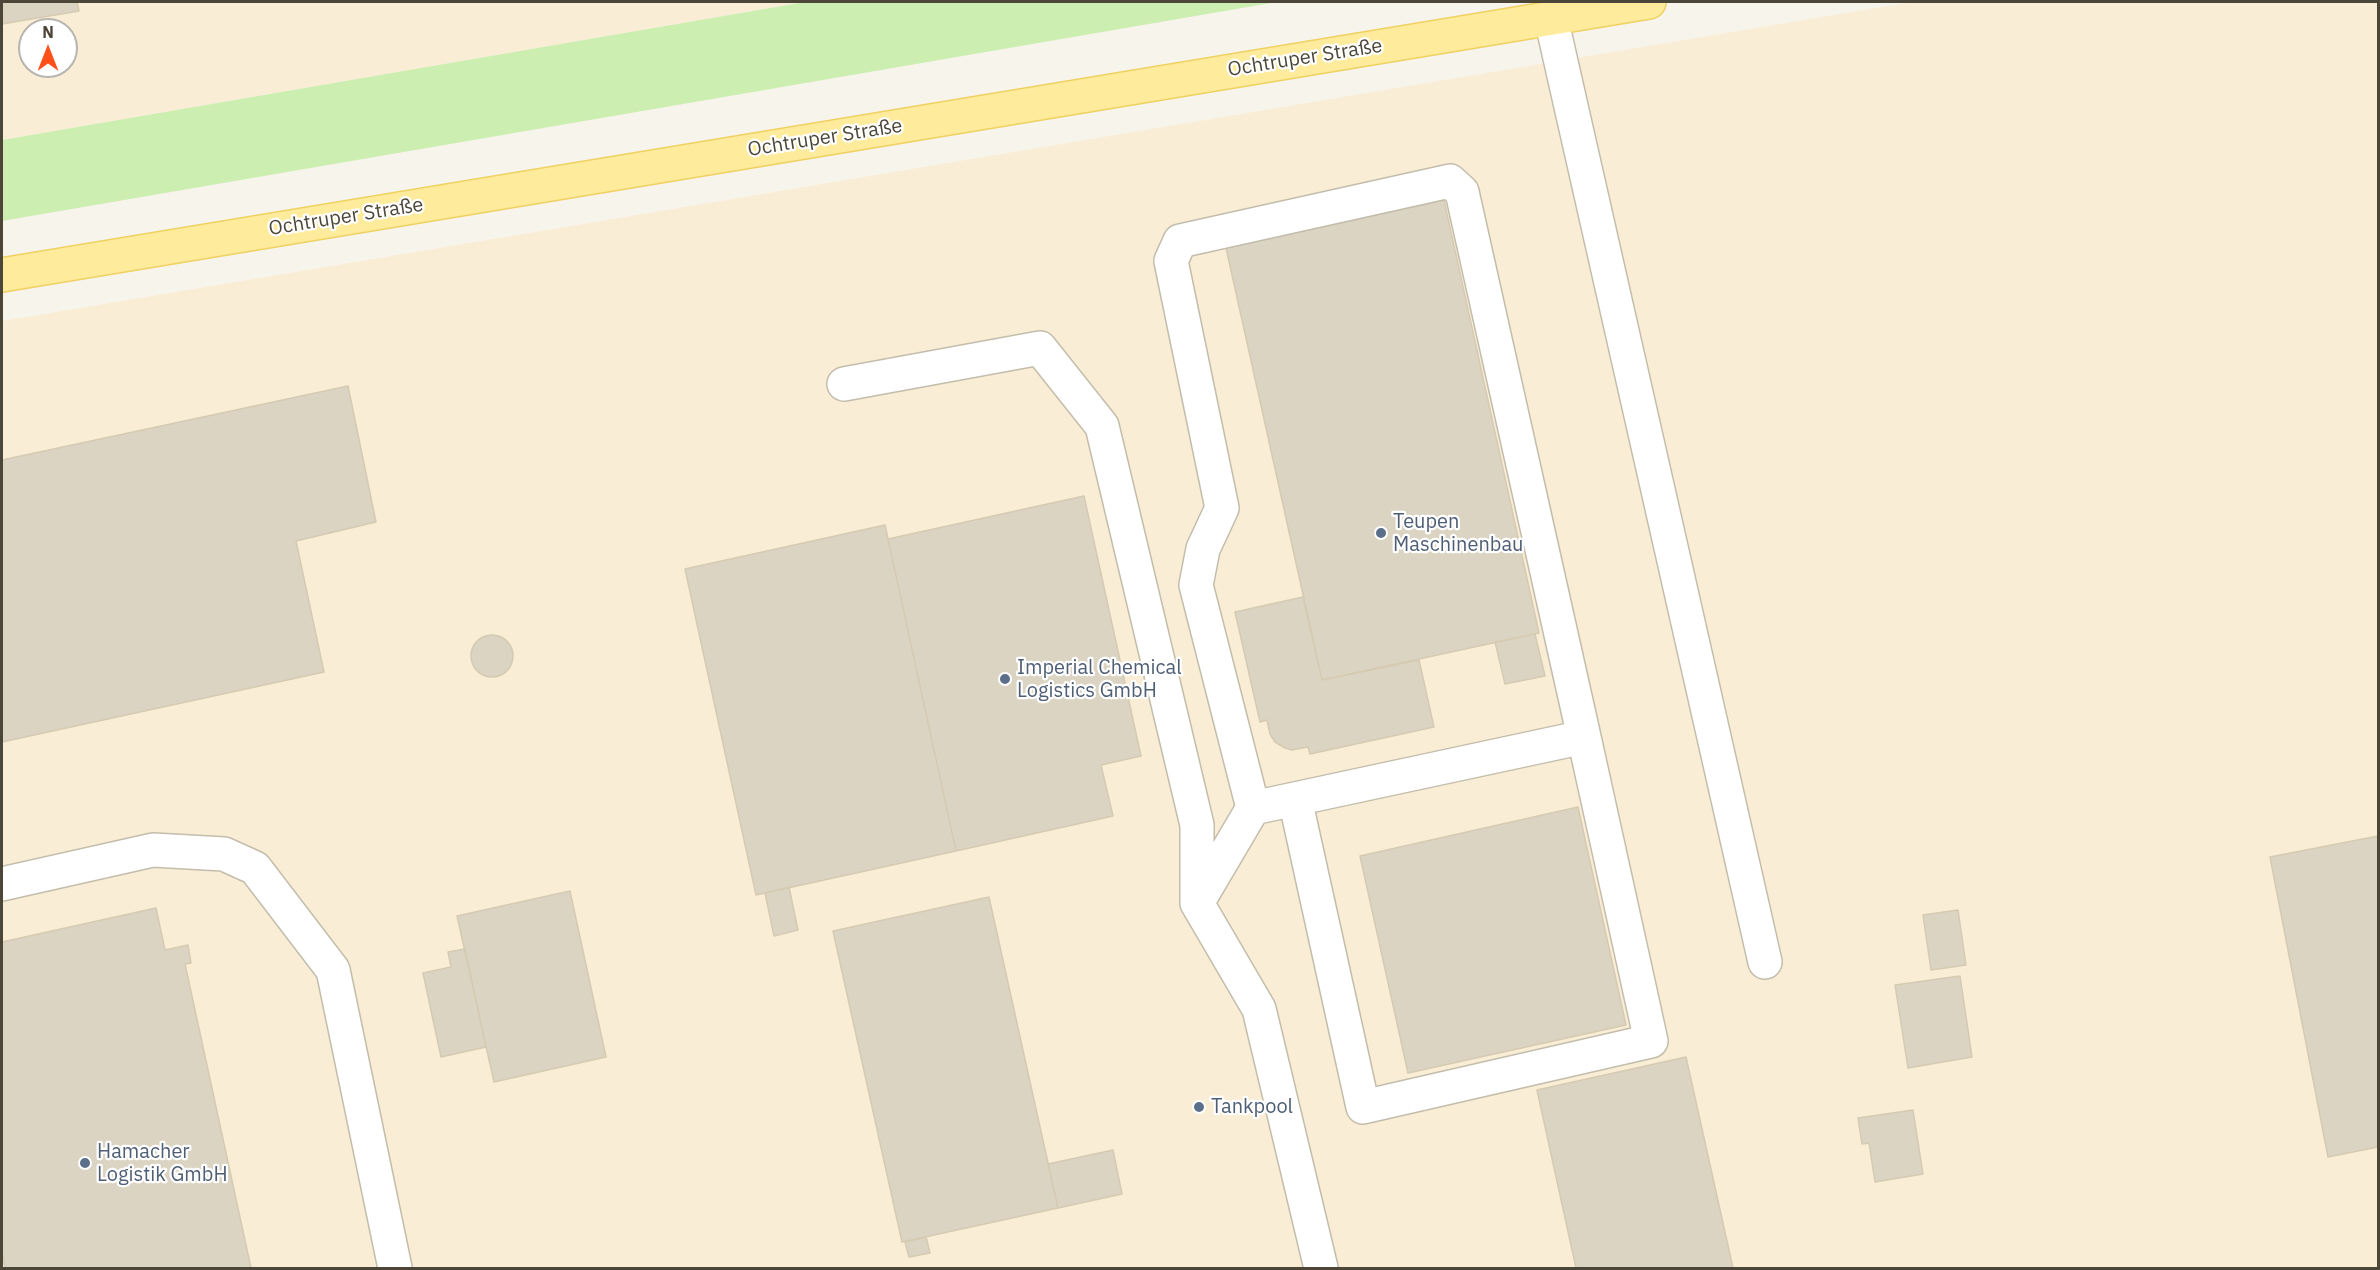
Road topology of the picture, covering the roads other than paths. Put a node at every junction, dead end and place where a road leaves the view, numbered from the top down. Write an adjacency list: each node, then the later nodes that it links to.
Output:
1 (1649, 2): 2 (main road, Ochtruper Straße)
2 (1551, 18): 3 (main road, Ochtruper Straße); 10 (street)
3 (2, 274)
4 (844, 384): 9 (street)
5 (1584, 737): 6 (street); 6 (street); 7 (street)
6 (1295, 799): 7 (street)
7 (1253, 808): 9 (street)
8 (2, 884): 11 (street)
9 (1197, 903): 12 (street)
10 (1765, 962)
11 (395, 1269)
12 (1321, 1269)

